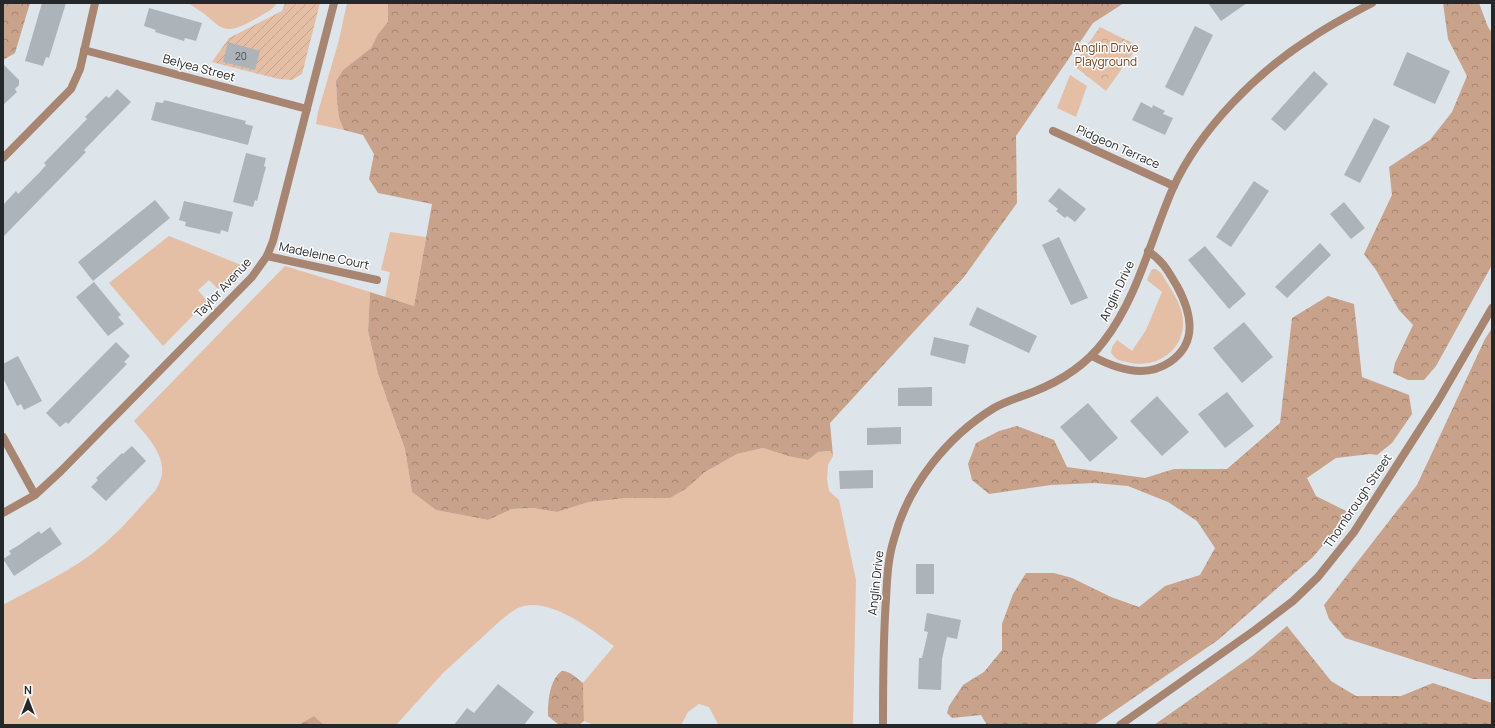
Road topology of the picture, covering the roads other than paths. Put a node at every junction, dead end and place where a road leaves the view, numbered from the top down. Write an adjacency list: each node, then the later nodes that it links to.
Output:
1 (96, 3): 4 (street)
2 (334, 3): 5 (street, Taylor Avenue)
3 (1372, 3): 8 (street, Anglin Drive)
4 (84, 50): 5 (street, Belyea Street); 7 (street)
5 (307, 109): 10 (street, Taylor Avenue)
6 (1053, 131): 8 (street, Pidgeon Terrace)
7 (3, 158)
8 (1174, 186): 9 (street, Anglin Drive)
9 (1148, 251): 13 (street, Anglin Drive); 13 (street)
10 (267, 256): 11 (street, Madeleine Court); 15 (street, Taylor Avenue)
11 (377, 280)
12 (1492, 308): 18 (street, Thornbrough Street)
13 (1092, 356): 17 (street, Anglin Drive)
14 (3, 437): 15 (street)
15 (35, 494): 16 (street, Taylor Avenue)
16 (3, 513)
17 (883, 725)
18 (1120, 725)

